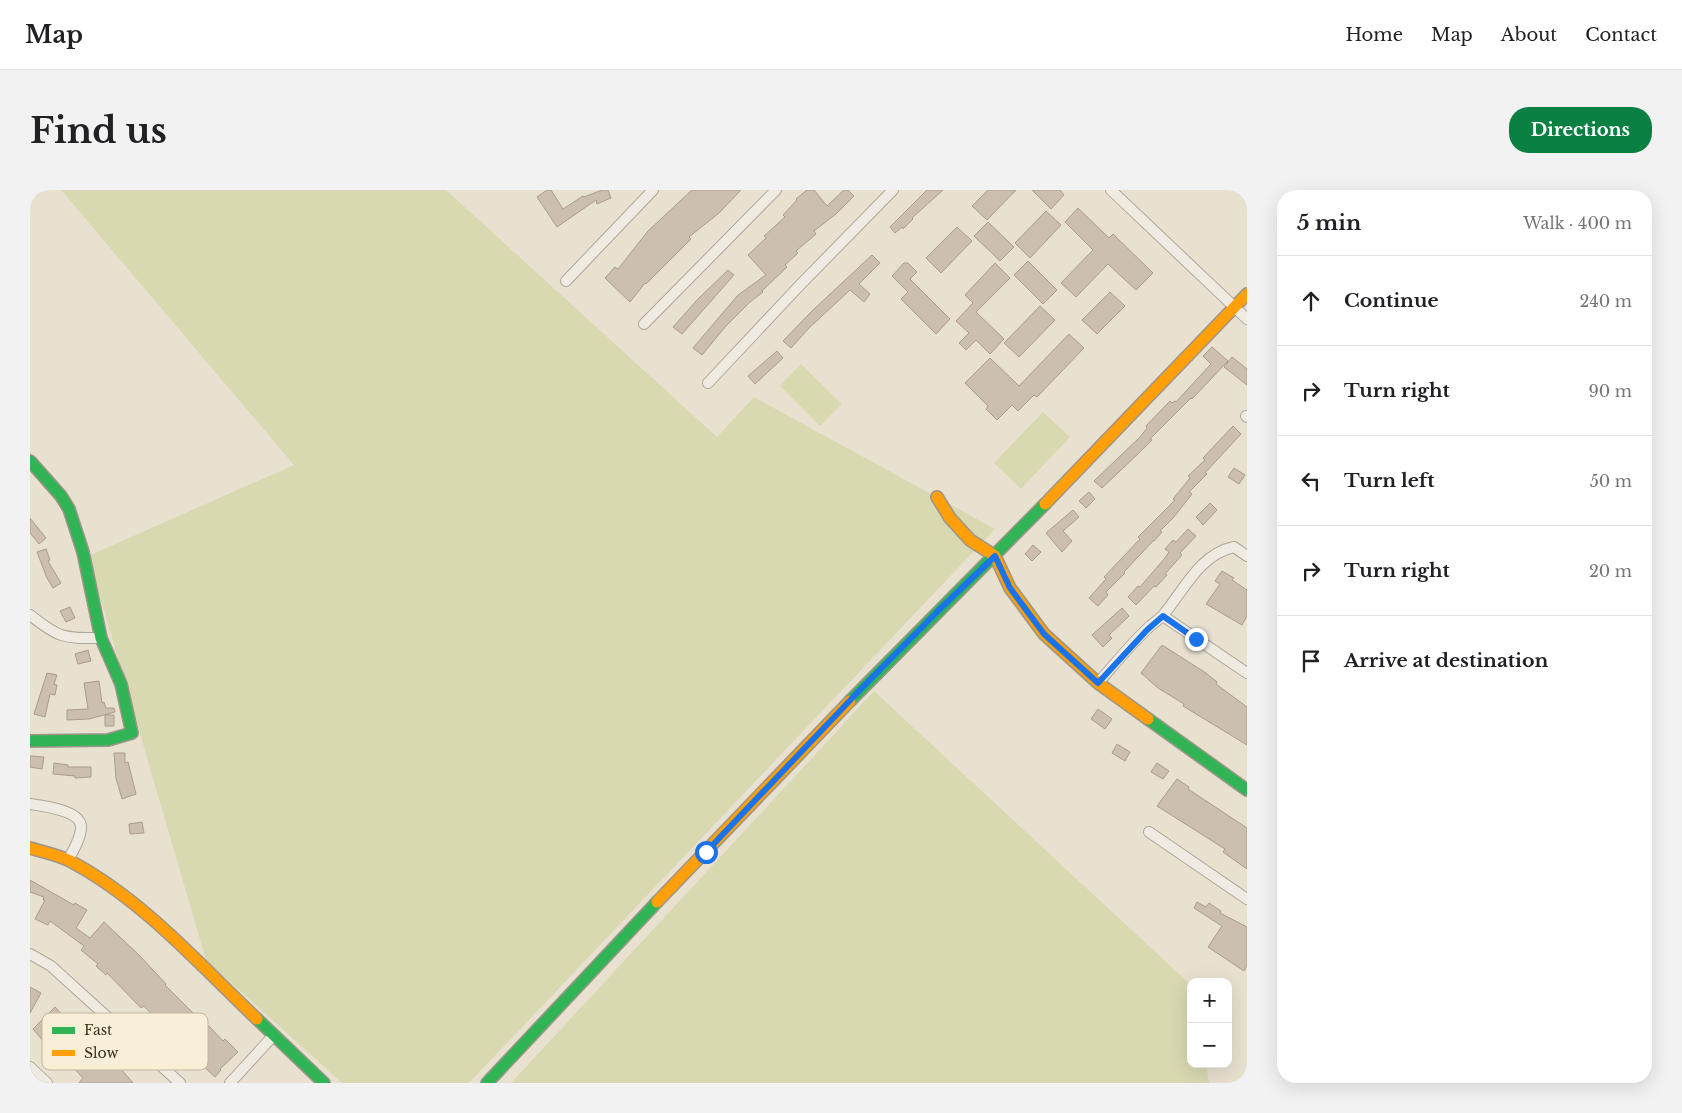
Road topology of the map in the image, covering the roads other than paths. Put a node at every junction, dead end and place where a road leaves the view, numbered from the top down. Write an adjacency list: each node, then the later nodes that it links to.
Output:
1 (653, 190): 5 (street)
2 (776, 190): 9 (street)
3 (894, 190): 10 (street)
4 (1111, 190): 7 (street)
5 (566, 281)
6 (1247, 294): 7 (street)
7 (1235, 306): 8 (street); 13 (street)
8 (1247, 319)
9 (644, 324)
10 (708, 383)
11 (30, 461): 17 (street)
12 (937, 497): 13 (street)
13 (995, 556): 19 (street); 36 (street)
14 (1247, 556): 16 (street)
15 (30, 615): 17 (street)
16 (1163, 616): 18 (street); 19 (street)
17 (101, 638): 20 (street)
18 (1247, 673)
19 (1098, 683): 21 (street)
20 (30, 741)
21 (1247, 790)
22 (30, 804): 25 (street)
23 (1149, 832): 26 (street)
24 (30, 848): 25 (street)
25 (68, 860): 29 (street)
26 (1247, 899)
27 (30, 954): 28 (street)
28 (103, 1013)
29 (273, 1036): 34 (street); 35 (street)
30 (30, 1067): 32 (street)
31 (166, 1070): 33 (street)
32 (46, 1083)
33 (180, 1083)
34 (230, 1083)
35 (324, 1083)
36 (487, 1083)

